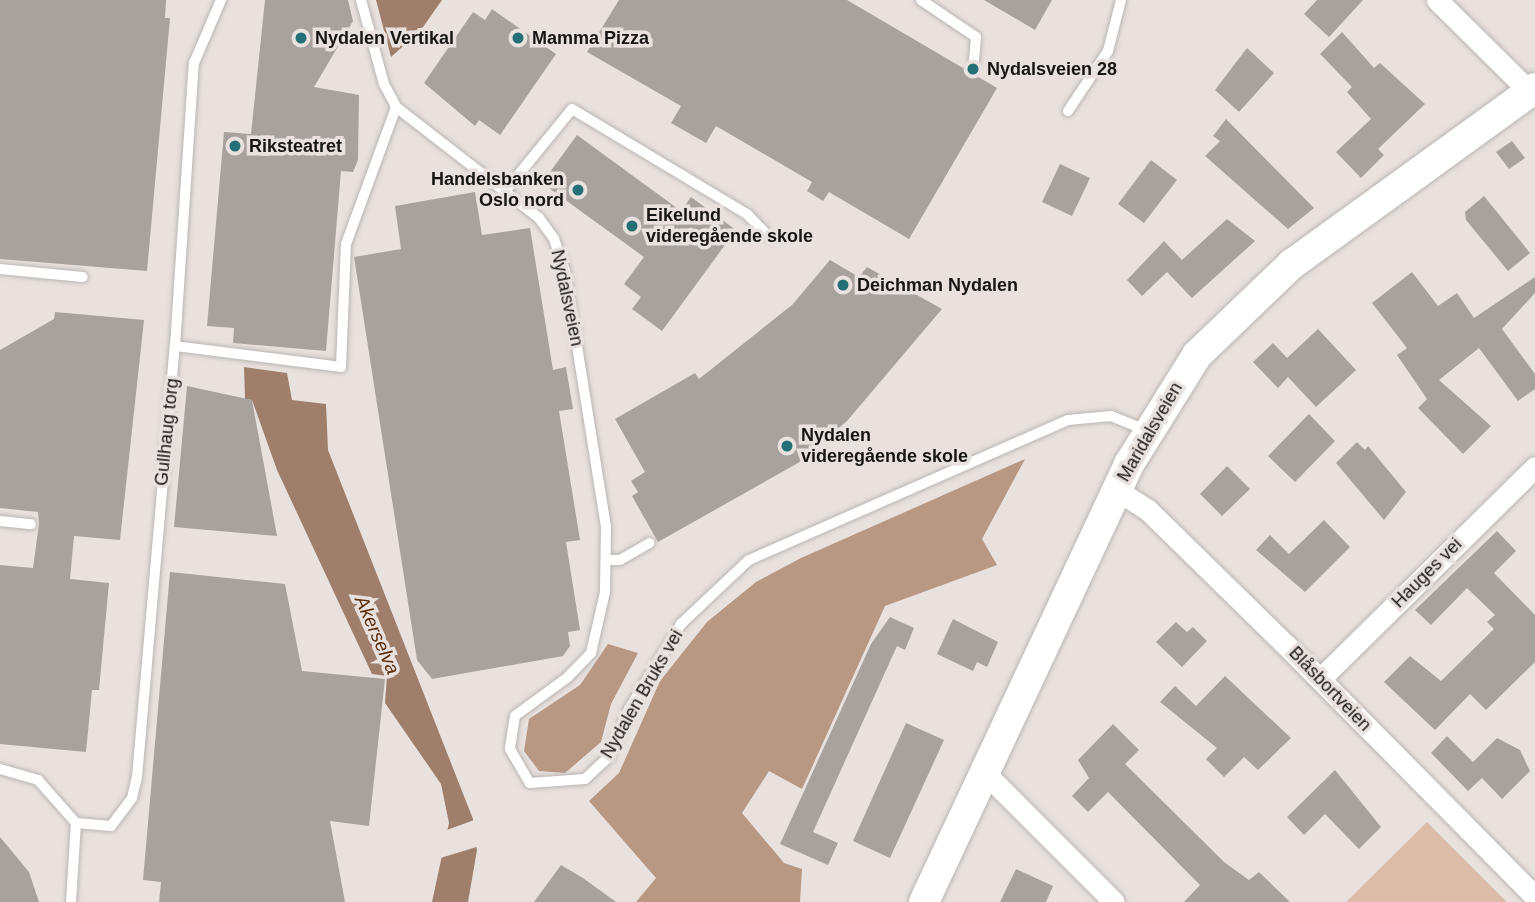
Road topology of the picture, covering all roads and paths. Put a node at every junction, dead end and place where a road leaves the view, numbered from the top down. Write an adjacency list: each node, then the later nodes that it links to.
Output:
1 (221, 0): 14 (lane, Gullhaug torg)
2 (361, 0): 8 (lane, Nydalsveien)
3 (921, 0): 6 (lane)
4 (1121, 0): 9 (lane)
5 (1437, 0): 7 (street)
6 (973, 69)
7 (1532, 90): 15 (main road, Maridalsveien)
8 (396, 107): 10 (lane, Nydalsveien); 14 (lane)
9 (1068, 111)
10 (506, 190): 11 (lane); 21 (lane, Nydalsveien)
11 (769, 238)
12 (0, 269): 13 (lane)
13 (83, 277)
14 (175, 346): 26 (lane, Gullhaug torg)
15 (1148, 431): 17 (main road, Maridalsveien); 22 (lane, Nydalen Bruks vei)
16 (1535, 467): 23 (street, Hauges vei)
17 (1117, 490): 23 (street, Blåsbortveien); 25 (main road, Maridalsveien)
18 (0, 521): 19 (lane)
19 (31, 524)
20 (650, 543): 21 (lane)
21 (606, 560): 22 (lane, Nydalsveien)
22 (605, 592)
23 (1320, 679): 27 (street, Blåsbortveien)
24 (0, 769): 26 (lane)
25 (985, 773): 29 (main road, Maridalsveien); 30 (street)
26 (76, 823): 28 (lane)
27 (1535, 897)
28 (71, 902)
29 (924, 902)
30 (1115, 902)

